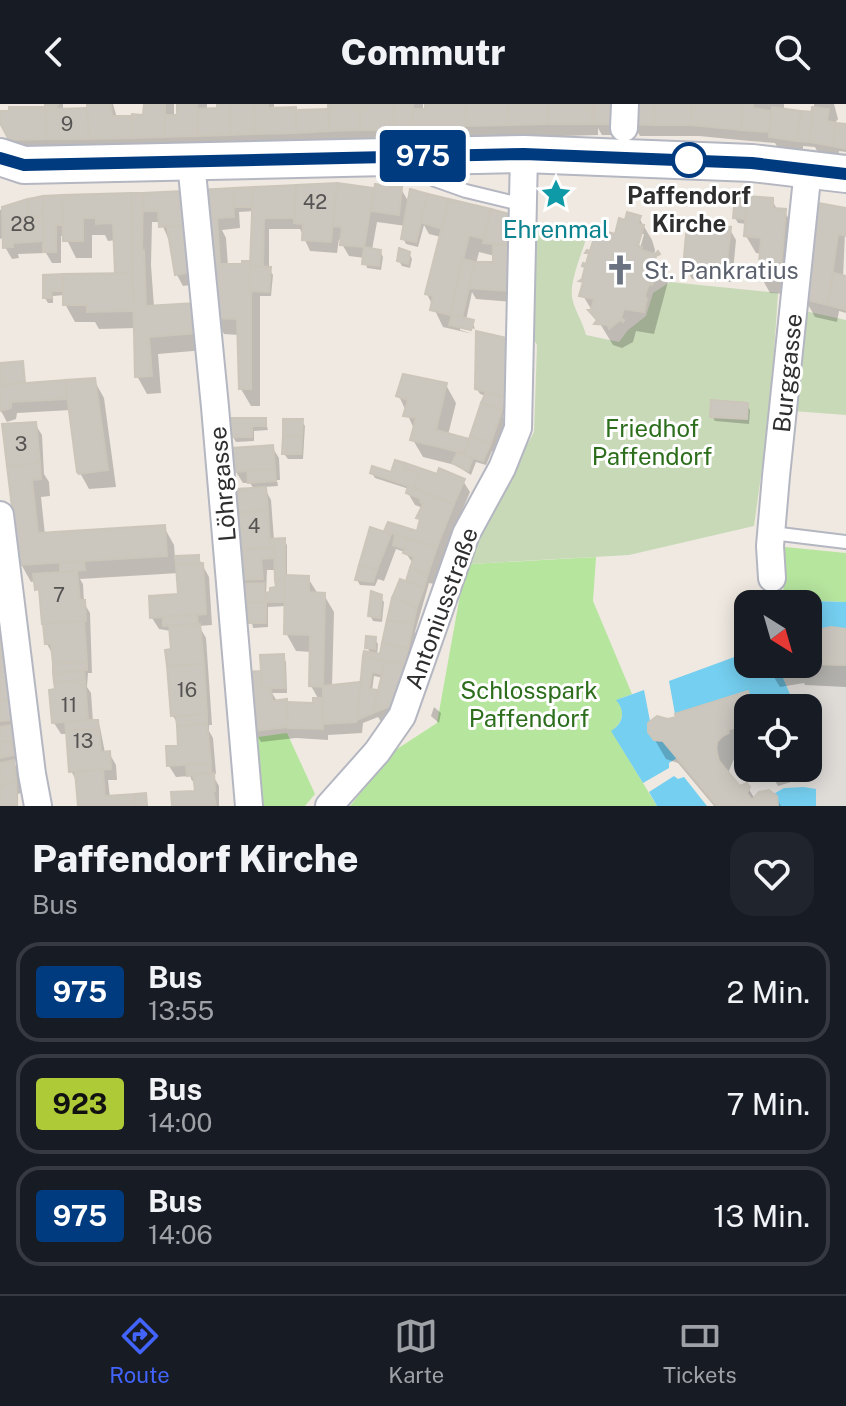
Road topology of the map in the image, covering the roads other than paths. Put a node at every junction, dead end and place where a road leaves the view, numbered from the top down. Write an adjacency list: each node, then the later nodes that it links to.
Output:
1 (524, 154): 3 (street); 5 (street); 7 (street, Antoniusstraße)
2 (0, 157): 4 (street)
3 (410, 157): 4 (street); 7 (lane)
4 (191, 162): 13 (street, Löhrgasse)
5 (808, 169): 6 (street); 9 (street, Burggasse)
6 (846, 174)
7 (524, 205): 14 (street, Antoniusstraße)
8 (0, 515): 12 (street)
9 (772, 533): 10 (lane); 11 (street, Burggasse)
10 (846, 542)
11 (772, 578)
12 (38, 806)
13 (249, 806)
14 (329, 806)

